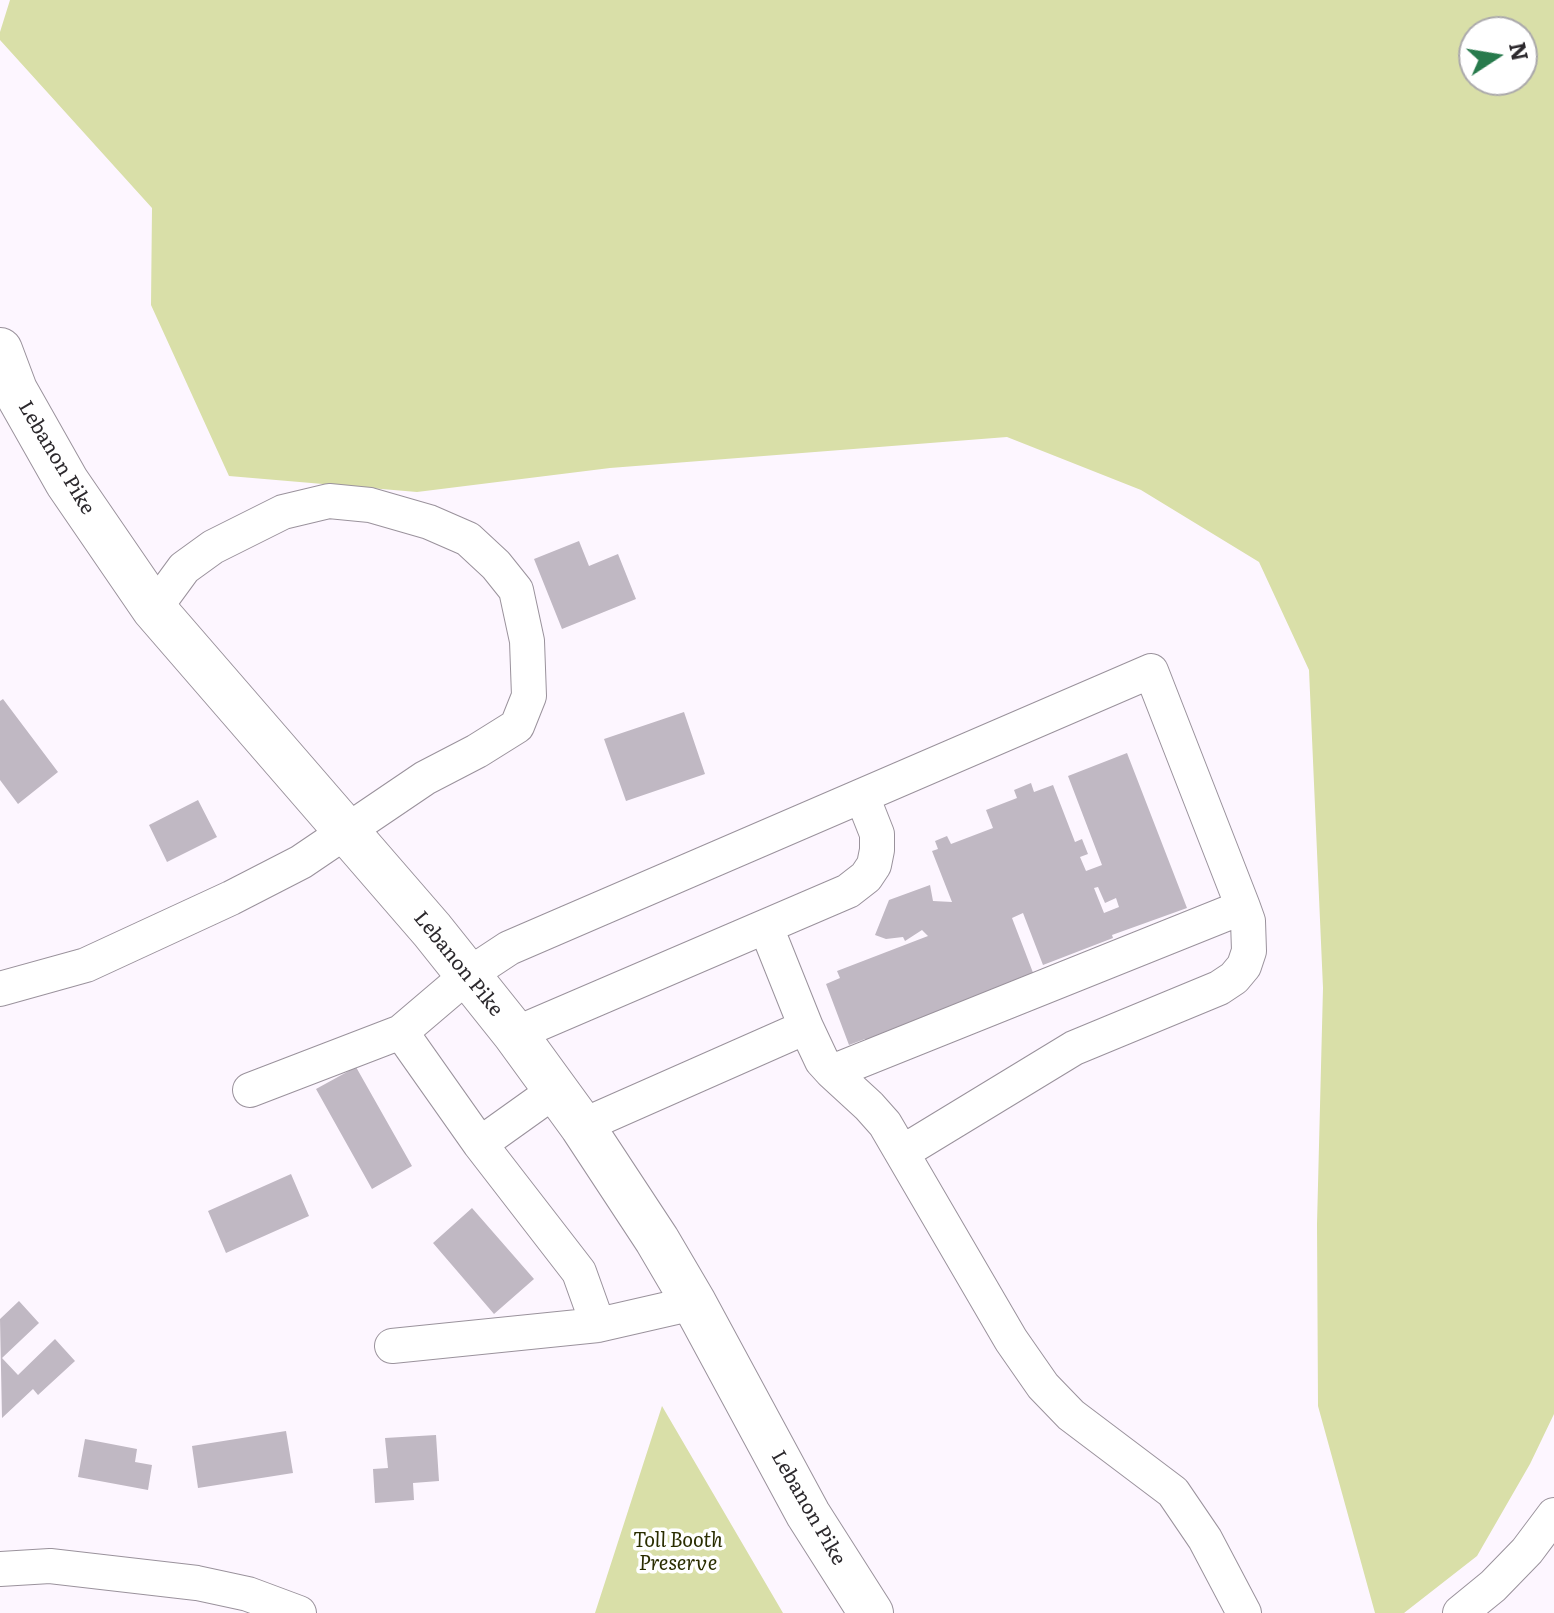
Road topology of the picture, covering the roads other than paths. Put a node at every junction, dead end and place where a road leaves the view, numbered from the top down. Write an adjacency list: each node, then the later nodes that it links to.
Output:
1 (0, 350): 2 (main road, Lebanon Pike)
2 (8, 393): 3 (main road, Lebanon Pike)
3 (154, 609): 5 (main road, Lebanon Pike); 5 (street)
4 (862, 796): 6 (street); 7 (street); 8 (street)
5 (345, 832): 8 (main road, Lebanon Pike); 9 (street)
6 (1243, 907): 13 (street); 18 (street)
7 (766, 927): 10 (street); 12 (street)
8 (468, 975): 11 (street); 12 (main road, Lebanon Pike)
9 (0, 989)
10 (806, 1027): 13 (street); 16 (street)
11 (401, 1032): 15 (street); 17 (street)
12 (515, 1034): 14 (main road, Lebanon Pike)
13 (832, 1072): 18 (street)
14 (557, 1089): 16 (main road, Lebanon Pike); 17 (street)
15 (250, 1090)
16 (582, 1126): 19 (main road, Lebanon Pike)
17 (480, 1144): 20 (street)
18 (903, 1152): 26 (street)
19 (694, 1303): 20 (street); 25 (main road, Lebanon Pike)
20 (598, 1325): 21 (street)
21 (392, 1346)
22 (1554, 1515): 27 (street)
23 (0, 1569): 24 (street)
24 (299, 1613)
25 (871, 1613)
26 (1244, 1613)
27 (1460, 1613)

